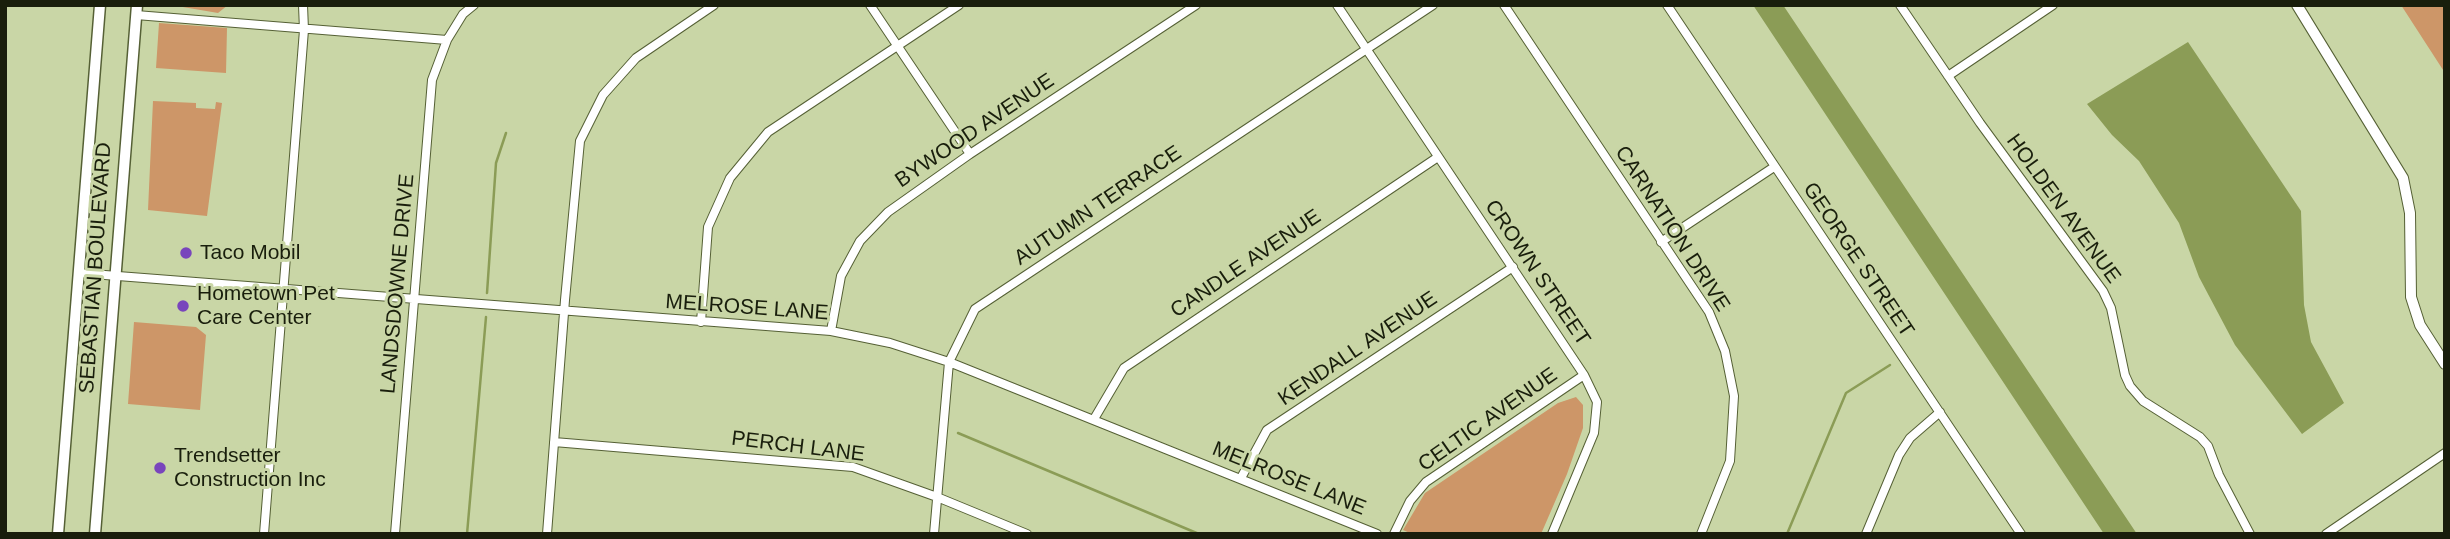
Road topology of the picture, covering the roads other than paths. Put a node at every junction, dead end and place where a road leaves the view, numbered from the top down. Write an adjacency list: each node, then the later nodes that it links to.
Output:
1 (100, 5): 26 (main road, SEBASTIAN BOULEVARD)
2 (303, 5): 16 (street)
3 (474, 5): 17 (street)
4 (715, 5): 30 (street)
5 (870, 5): 18 (street)
6 (959, 5): 18 (street)
7 (1196, 5): 21 (street, BYWOOD AVENUE)
8 (1337, 5): 19 (street, CROWN STREET)
9 (1433, 5): 19 (street, AUTUMN TERRACE)
10 (1504, 5): 24 (street, CARNATION DRIVE)
11 (1667, 5): 23 (street, GEORGE STREET)
12 (1900, 5): 20 (street, HOLDEN AVENUE)
13 (2053, 5): 20 (street)
14 (2297, 5): 34 (street)
15 (136, 10): 16 (street); 27 (main road, SEBASTIAN BOULEVARD)
16 (304, 30): 17 (street); 28 (street)
17 (447, 40): 29 (street, LANDSDOWNE DRIVE)
18 (898, 46): 21 (street); 31 (street)
19 (1367, 50): 22 (street, CROWN STREET); 33 (street, AUTUMN TERRACE)
20 (1948, 76): 55 (street, HOLDEN AVENUE)
21 (970, 154): 32 (street, BYWOOD AVENUE)
22 (1438, 157): 25 (street, CROWN STREET); 37 (street, CANDLE AVENUE)
23 (1774, 167): 24 (street); 36 (street, GEORGE STREET)
24 (1661, 242): 52 (street, CARNATION DRIVE)
25 (1513, 267): 35 (street, CROWN STREET); 40 (street, KENDALL AVENUE)
26 (79, 273): 27 (street, MELROSE LANE); 42 (main road, SEBASTIAN BOULEVARD)
27 (114, 276): 28 (street, MELROSE LANE); 43 (main road, SEBASTIAN BOULEVARD)
28 (283, 290): 29 (street, MELROSE LANE); 44 (street)
29 (414, 300): 30 (street, MELROSE LANE); 45 (street, LANDSDOWNE DRIVE)
30 (564, 312): 31 (street, MELROSE LANE); 38 (street)
31 (701, 322): 32 (street, MELROSE LANE)
32 (831, 331): 33 (street, MELROSE LANE)
33 (949, 362): 37 (street, MELROSE LANE); 41 (street, AUTUMN TERRACE)
34 (2445, 364)
35 (1584, 375): 50 (street, CELTIC AVENUE); 51 (street, CROWN STREET)
36 (1940, 412): 53 (street); 54 (street, GEORGE STREET)
37 (1094, 419): 40 (street, MELROSE LANE)
38 (554, 442): 41 (street, PERCH LANE); 46 (street)
39 (2445, 453): 56 (street)
40 (1241, 478): 49 (street, MELROSE LANE)
41 (937, 497): 47 (street, AUTUMN TERRACE); 48 (street, PERCH LANE)
42 (58, 534)
43 (95, 534)
44 (264, 534)
45 (395, 534)
46 (547, 534)
47 (934, 534)
48 (1027, 534)
49 (1377, 534)
50 (1394, 534)
51 (1552, 534)
52 (1701, 534)
53 (1866, 534)
54 (2021, 534)
55 (2250, 534)
56 (2326, 534)

